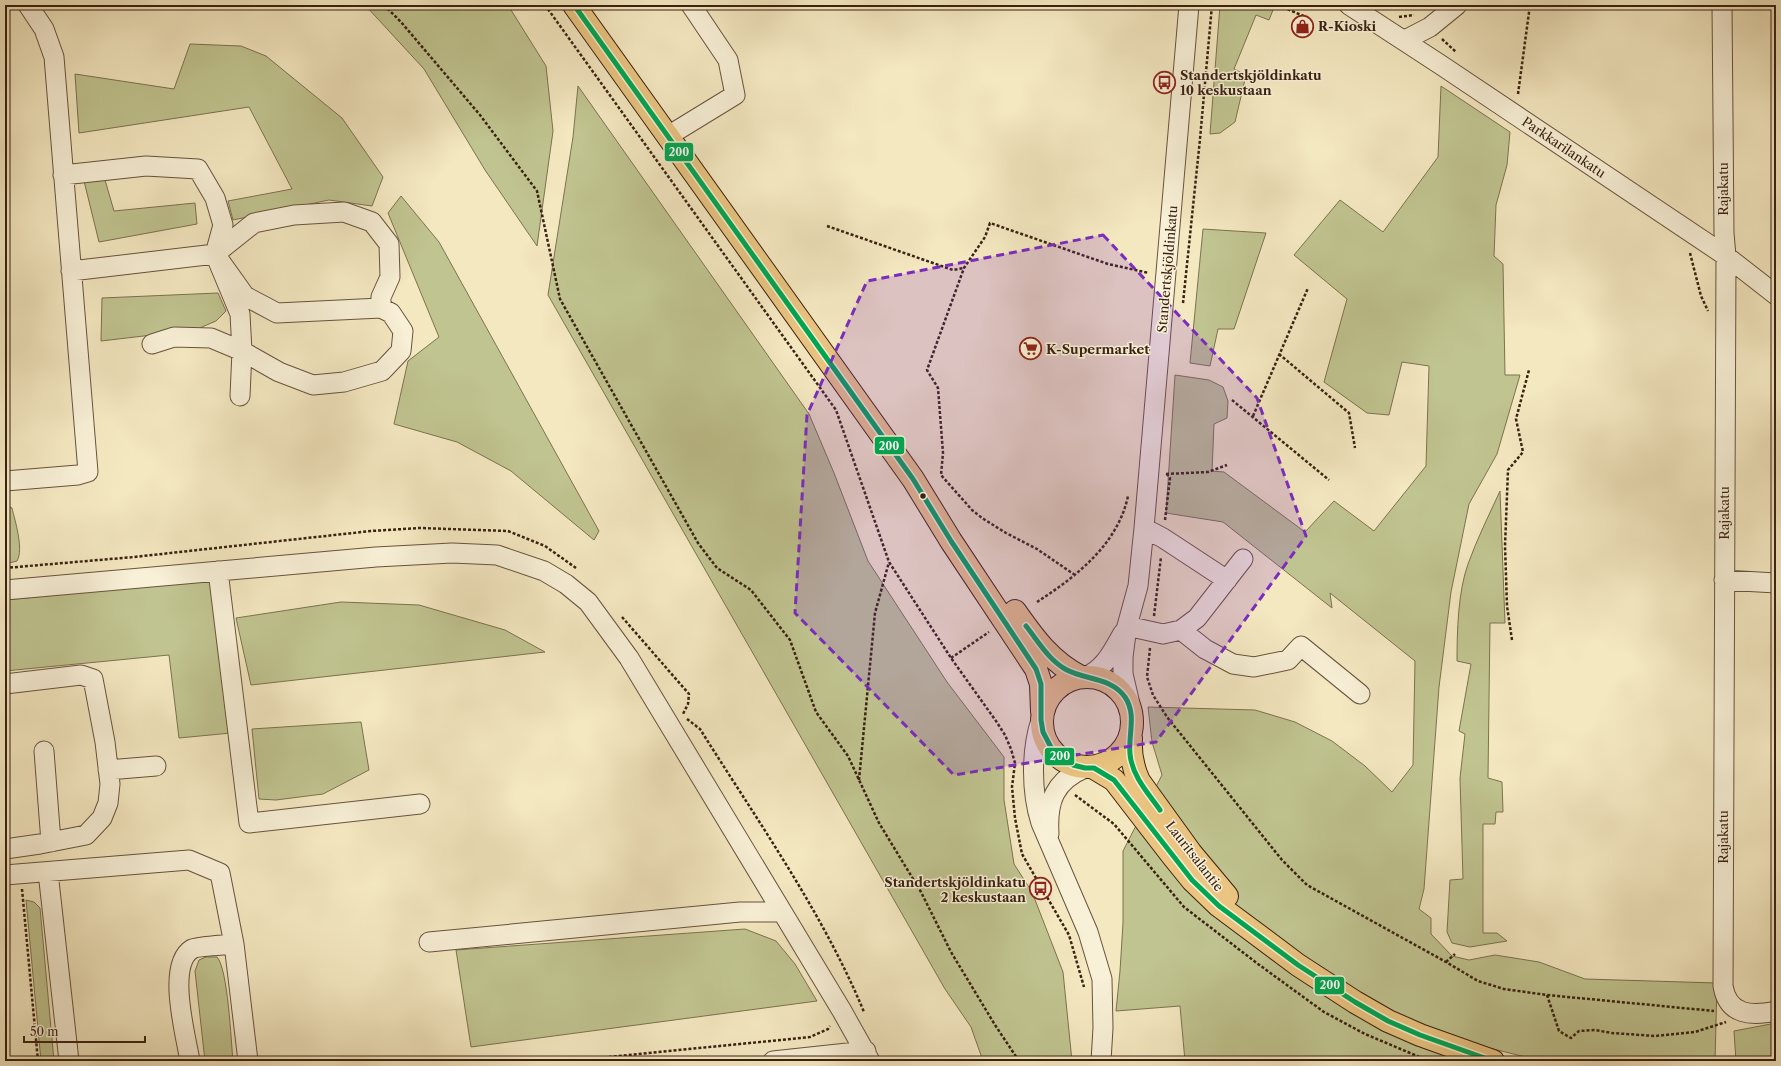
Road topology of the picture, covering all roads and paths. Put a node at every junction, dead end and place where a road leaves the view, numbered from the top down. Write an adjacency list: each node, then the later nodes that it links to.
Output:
1 (28, 5): 17 (street)
2 (384, 5): 73 (path)
3 (545, 5): 46 (path)
4 (574, 5): 16 (main road)
5 (691, 5): 16 (street)
6 (1189, 5): 44 (street, Standertskjöldinkatu)
7 (1212, 5): 28 (path)
8 (1289, 5): 13 (path)
9 (1348, 5): 14 (street, Parkkarilankatu)
10 (1457, 5): 14 (street)
11 (1530, 5): 15 (path)
12 (1722, 5): 20 (street, Rajakatu)
13 (1306, 23)
14 (1404, 40): 20 (street, Parkkarilankatu)
15 (1518, 94)
16 (668, 136): 40 (main road)
17 (63, 175): 19 (street); 23 (street)
18 (827, 226): 22 (path)
19 (215, 254): 23 (street); 29 (street); 29 (street); 31 (street)
20 (1726, 256): 27 (street, Parkkarilankatu); 52 (street, Rajakatu)
21 (1151, 265): 24 (path)
22 (964, 268): 24 (path); 50 (path)
23 (71, 271): 42 (street)
24 (1150, 273): 25 (path)
25 (1149, 280)
26 (1308, 288): 32 (path)
27 (1776, 295)
28 (1182, 305)
29 (381, 308): 31 (street)
30 (152, 344): 31 (street)
31 (242, 351): 34 (street)
32 (1279, 354): 36 (path); 37 (path)
33 (1529, 370): 61 (path)
34 (240, 396)
35 (1232, 400): 36 (path)
36 (1253, 416): 41 (path)
37 (1354, 448)
38 (1227, 465): 39 (path)
39 (1166, 466)
40 (912, 479): 63 (main road); 67 (main road)
41 (1329, 480)
42 (5, 481)
43 (1129, 489): 50 (path)
44 (1144, 528): 51 (street); 57 (street, Standertskjöldinkatu)
45 (1243, 559): 51 (street)
46 (889, 562): 62 (path); 73 (path)
47 (5, 568): 49 (path)
48 (218, 572): 54 (street); 74 (street); 80 (street)
49 (581, 572)
50 (1075, 575): 55 (path)
51 (1227, 580): 59 (street)
52 (1724, 580): 53 (street); 90 (street, Rajakatu)
53 (1776, 583)
54 (5, 590)
55 (1037, 602)
56 (620, 614): 88 (path)
57 (1127, 626): 60 (street); 63 (street, Standertskjöldinkatu); 66 (street, Standertskjöldinkatu)
58 (994, 629): 62 (path)
59 (1181, 630): 60 (street); 65 (street)
60 (1152, 632): 85 (path)
61 (1512, 640)
62 (951, 658): 86 (path)
63 (1083, 677): 66 (main road); 67 (main road)
64 (5, 684): 72 (street)
65 (1360, 694)
66 (1130, 704): 68 (main road)
67 (1042, 715): 71 (main road); 75 (street)
68 (1131, 738): 71 (main road); 82 (main road, Lauritsalantie)
69 (44, 751): 76 (street)
70 (156, 766): 72 (street)
71 (1089, 768): 75 (street); 82 (main road, Lauritsalantie)
72 (108, 770): 76 (street)
73 (859, 780): 98 (path)
74 (420, 804)
75 (1050, 841): 99 (street)
76 (51, 842): 77 (street)
77 (5, 849)
78 (48, 872): 79 (street); 83 (street); 93 (street)
79 (13, 875): 92 (path)
80 (782, 912): 81 (street); 88 (street)
81 (428, 942)
82 (1269, 943): 100 (main road, Lauritsalantie)
83 (234, 944): 94 (street); 95 (street)
84 (1455, 954): 85 (path)
85 (1446, 962): 87 (path)
86 (1085, 991)
87 (1547, 995): 90 (path); 90 (path)
88 (842, 1011): 91 (street); 96 (path)
89 (1776, 1011): 90 (street)
90 (1742, 1013)
91 (868, 1056): 97 (street)
92 (38, 1061)
93 (69, 1061)
94 (190, 1061)
95 (248, 1061)
96 (569, 1061)
97 (773, 1061)
98 (1019, 1061)
99 (1101, 1061)
100 (1493, 1061)

